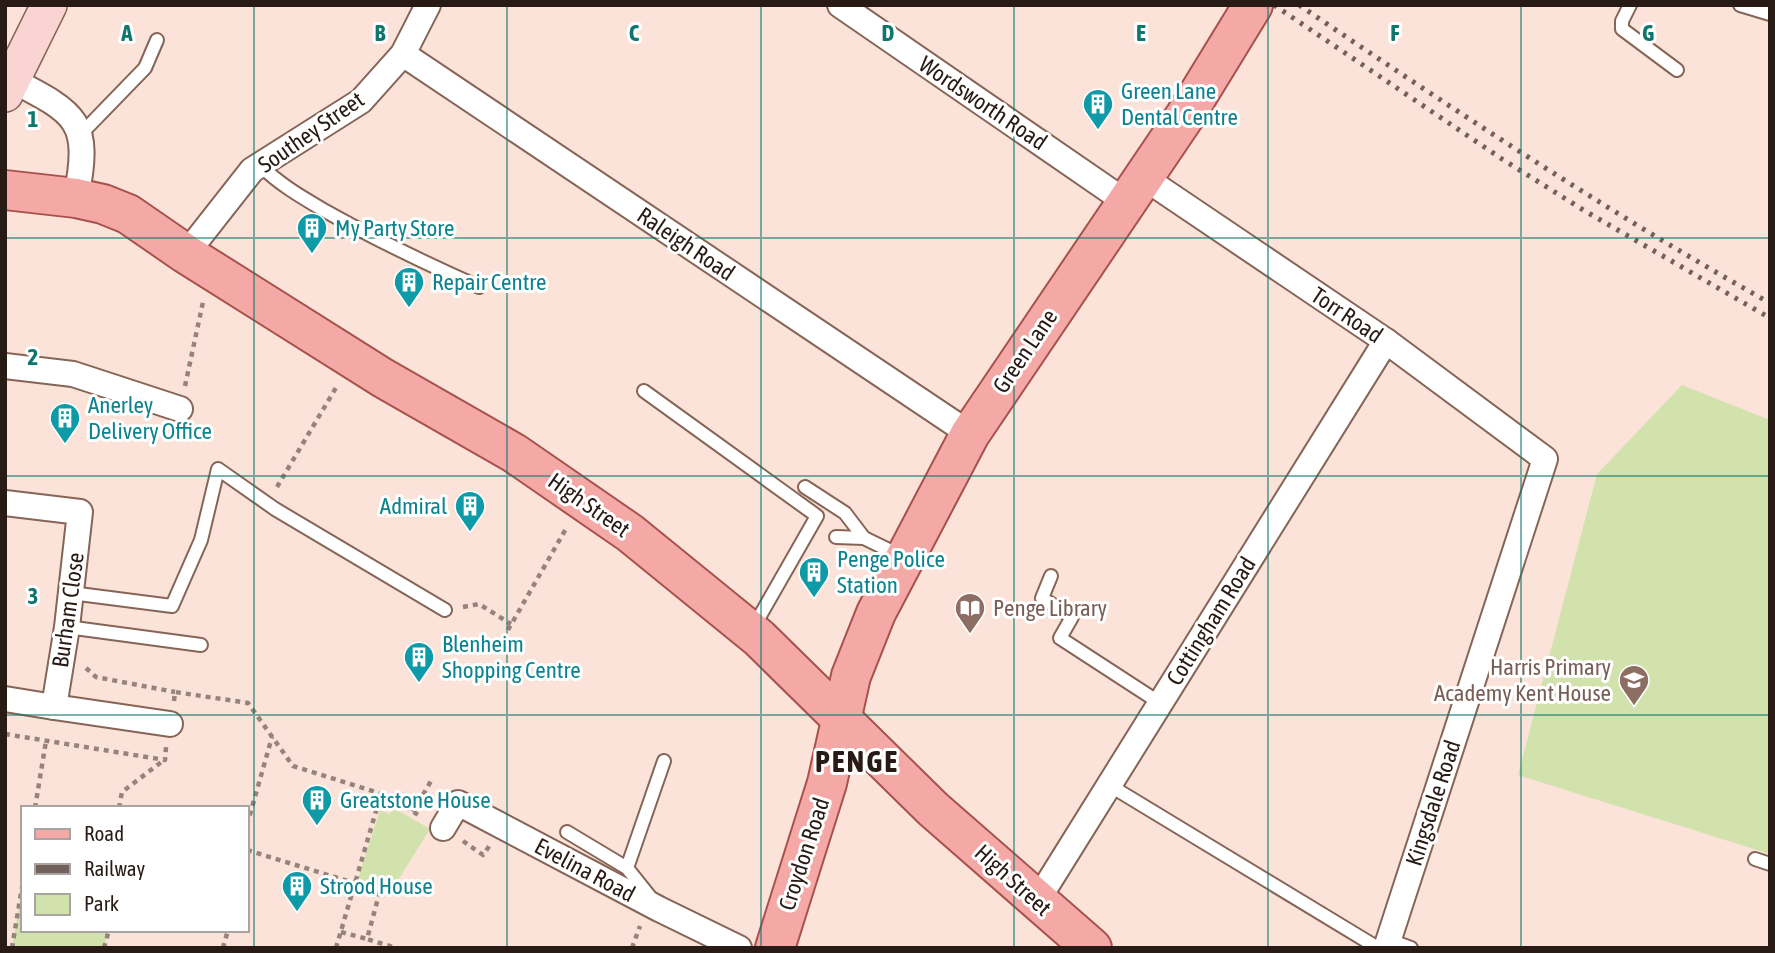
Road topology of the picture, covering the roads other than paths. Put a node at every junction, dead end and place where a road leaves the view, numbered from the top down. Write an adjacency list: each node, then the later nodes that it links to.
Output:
1 (49, 5): 11 (street)
2 (428, 5): 9 (street, Southey Street)
3 (840, 5): 15 (street, Wordsworth Road)
4 (1253, 5): 15 (main road, Green Lane)
5 (1630, 5): 10 (lane)
6 (1740, 5): 7 (lane)
7 (1770, 14)
8 (157, 40): 12 (lane)
9 (403, 54): 13 (street, Southey Street); 23 (street, Raleigh Road)
10 (1677, 70)
11 (9, 87): 12 (street)
12 (80, 135): 16 (street)
13 (260, 166): 17 (street, Southey Street); 18 (lane)
14 (5, 190): 16 (main road, High Street)
15 (1135, 190): 19 (street, Torr Road); 23 (main road, Green Lane)
16 (76, 198): 17 (main road, High Street)
17 (187, 254): 33 (main road, High Street)
18 (479, 287)
19 (1386, 341): 24 (street, Torr Road); 37 (street, Cottingham Road)
20 (5, 366): 22 (street)
21 (644, 391): 33 (lane)
22 (180, 409)
23 (970, 434): 29 (main road, Green Lane)
24 (1545, 459): 50 (street, Kingsdale Road)
25 (805, 487): 28 (lane)
26 (5, 503): 31 (street, Burham Close)
27 (836, 537): 28 (lane)
28 (864, 538): 29 (lane)
29 (904, 557): 39 (main road, Green Lane)
30 (1051, 576): 37 (lane)
31 (71, 593): 32 (lane); 34 (street, Burham Close)
32 (445, 610)
33 (751, 632): 39 (main road, High Street)
34 (65, 637): 35 (lane); 38 (street, Burham Close)
35 (201, 645)
36 (5, 699): 38 (street)
37 (1160, 703): 42 (street, Cottingham Road)
38 (54, 707): 40 (street)
39 (842, 720): 48 (main road, High Street); 52 (main road, Croydon Road)
40 (170, 724)
41 (664, 761): 47 (lane)
42 (1109, 785): 48 (street, Cottingham Road); 50 (lane)
43 (443, 828): 49 (street, Evelina Road)
44 (567, 832): 47 (lane)
45 (1755, 859): 46 (lane)
46 (1770, 864)
47 (627, 868): 49 (lane)
48 (1037, 901): 53 (main road, High Street)
49 (650, 916): 51 (street, Evelina Road)
50 (1391, 946)
51 (739, 948)
52 (775, 948)
53 (1092, 948)

